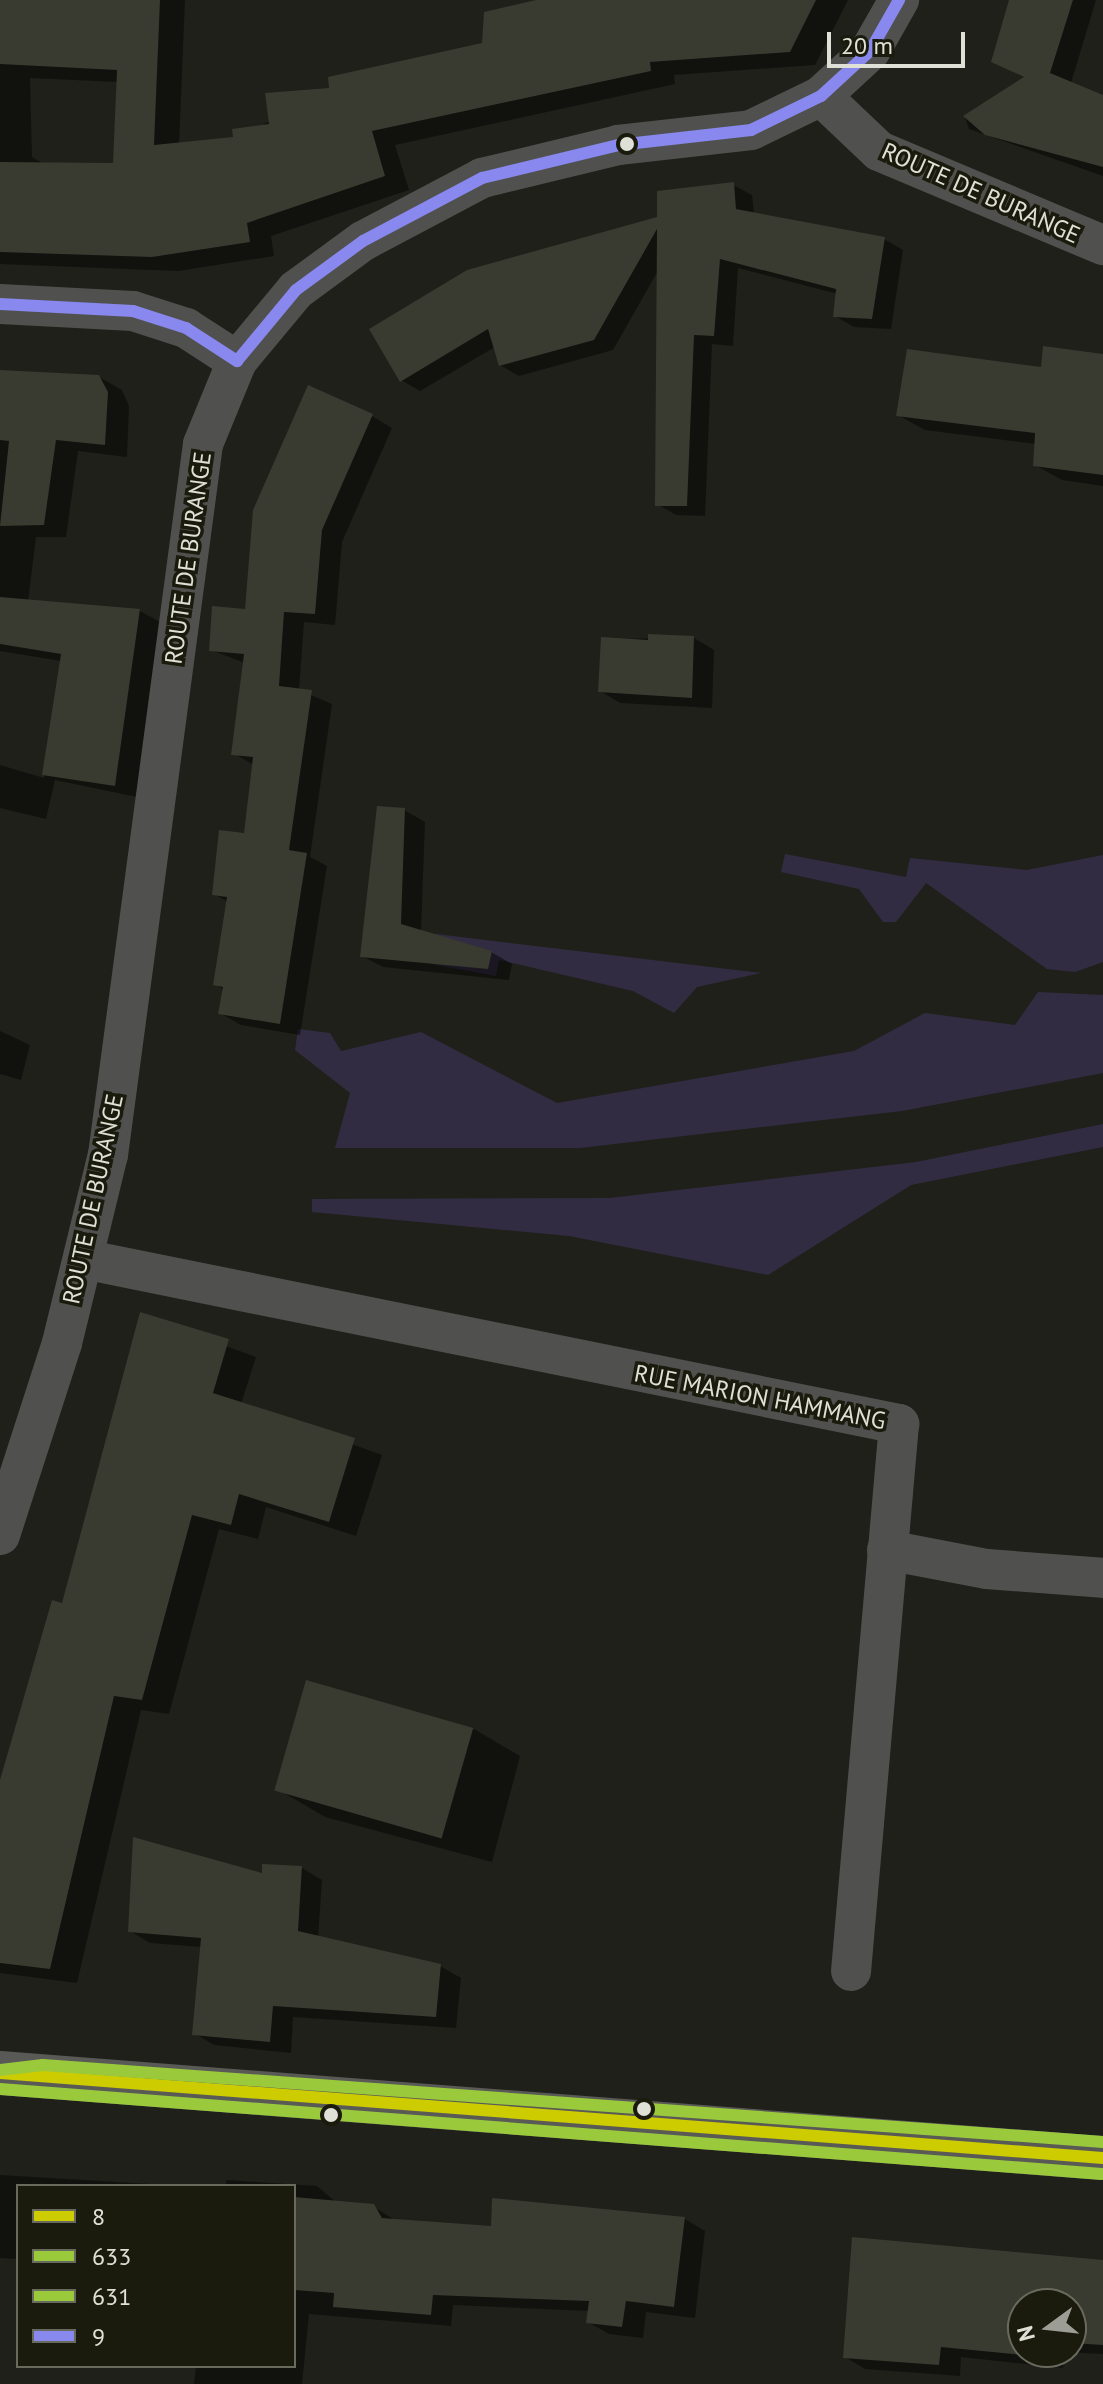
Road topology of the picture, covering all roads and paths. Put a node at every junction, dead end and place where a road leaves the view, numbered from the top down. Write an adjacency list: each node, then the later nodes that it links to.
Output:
1 (899, 0): 2 (street)
2 (821, 96): 3 (street, ROUTE DE BURANGE); 5 (street, ROUTE DE BURANGE)
3 (1103, 245)
4 (0, 304): 5 (street)
5 (237, 361): 6 (street, ROUTE DE BURANGE)
6 (83, 1259): 7 (street, ROUTE DE BURANGE); 8 (street, RUE MARION HAMMANG)
7 (0, 1535)
8 (887, 1550): 9 (street); 10 (street, RUE MARION HAMMANG)
9 (1103, 1578)
10 (851, 1971)
11 (0, 2073): 12 (main road)
12 (21, 2084): 13 (main road)
13 (1103, 2158)

